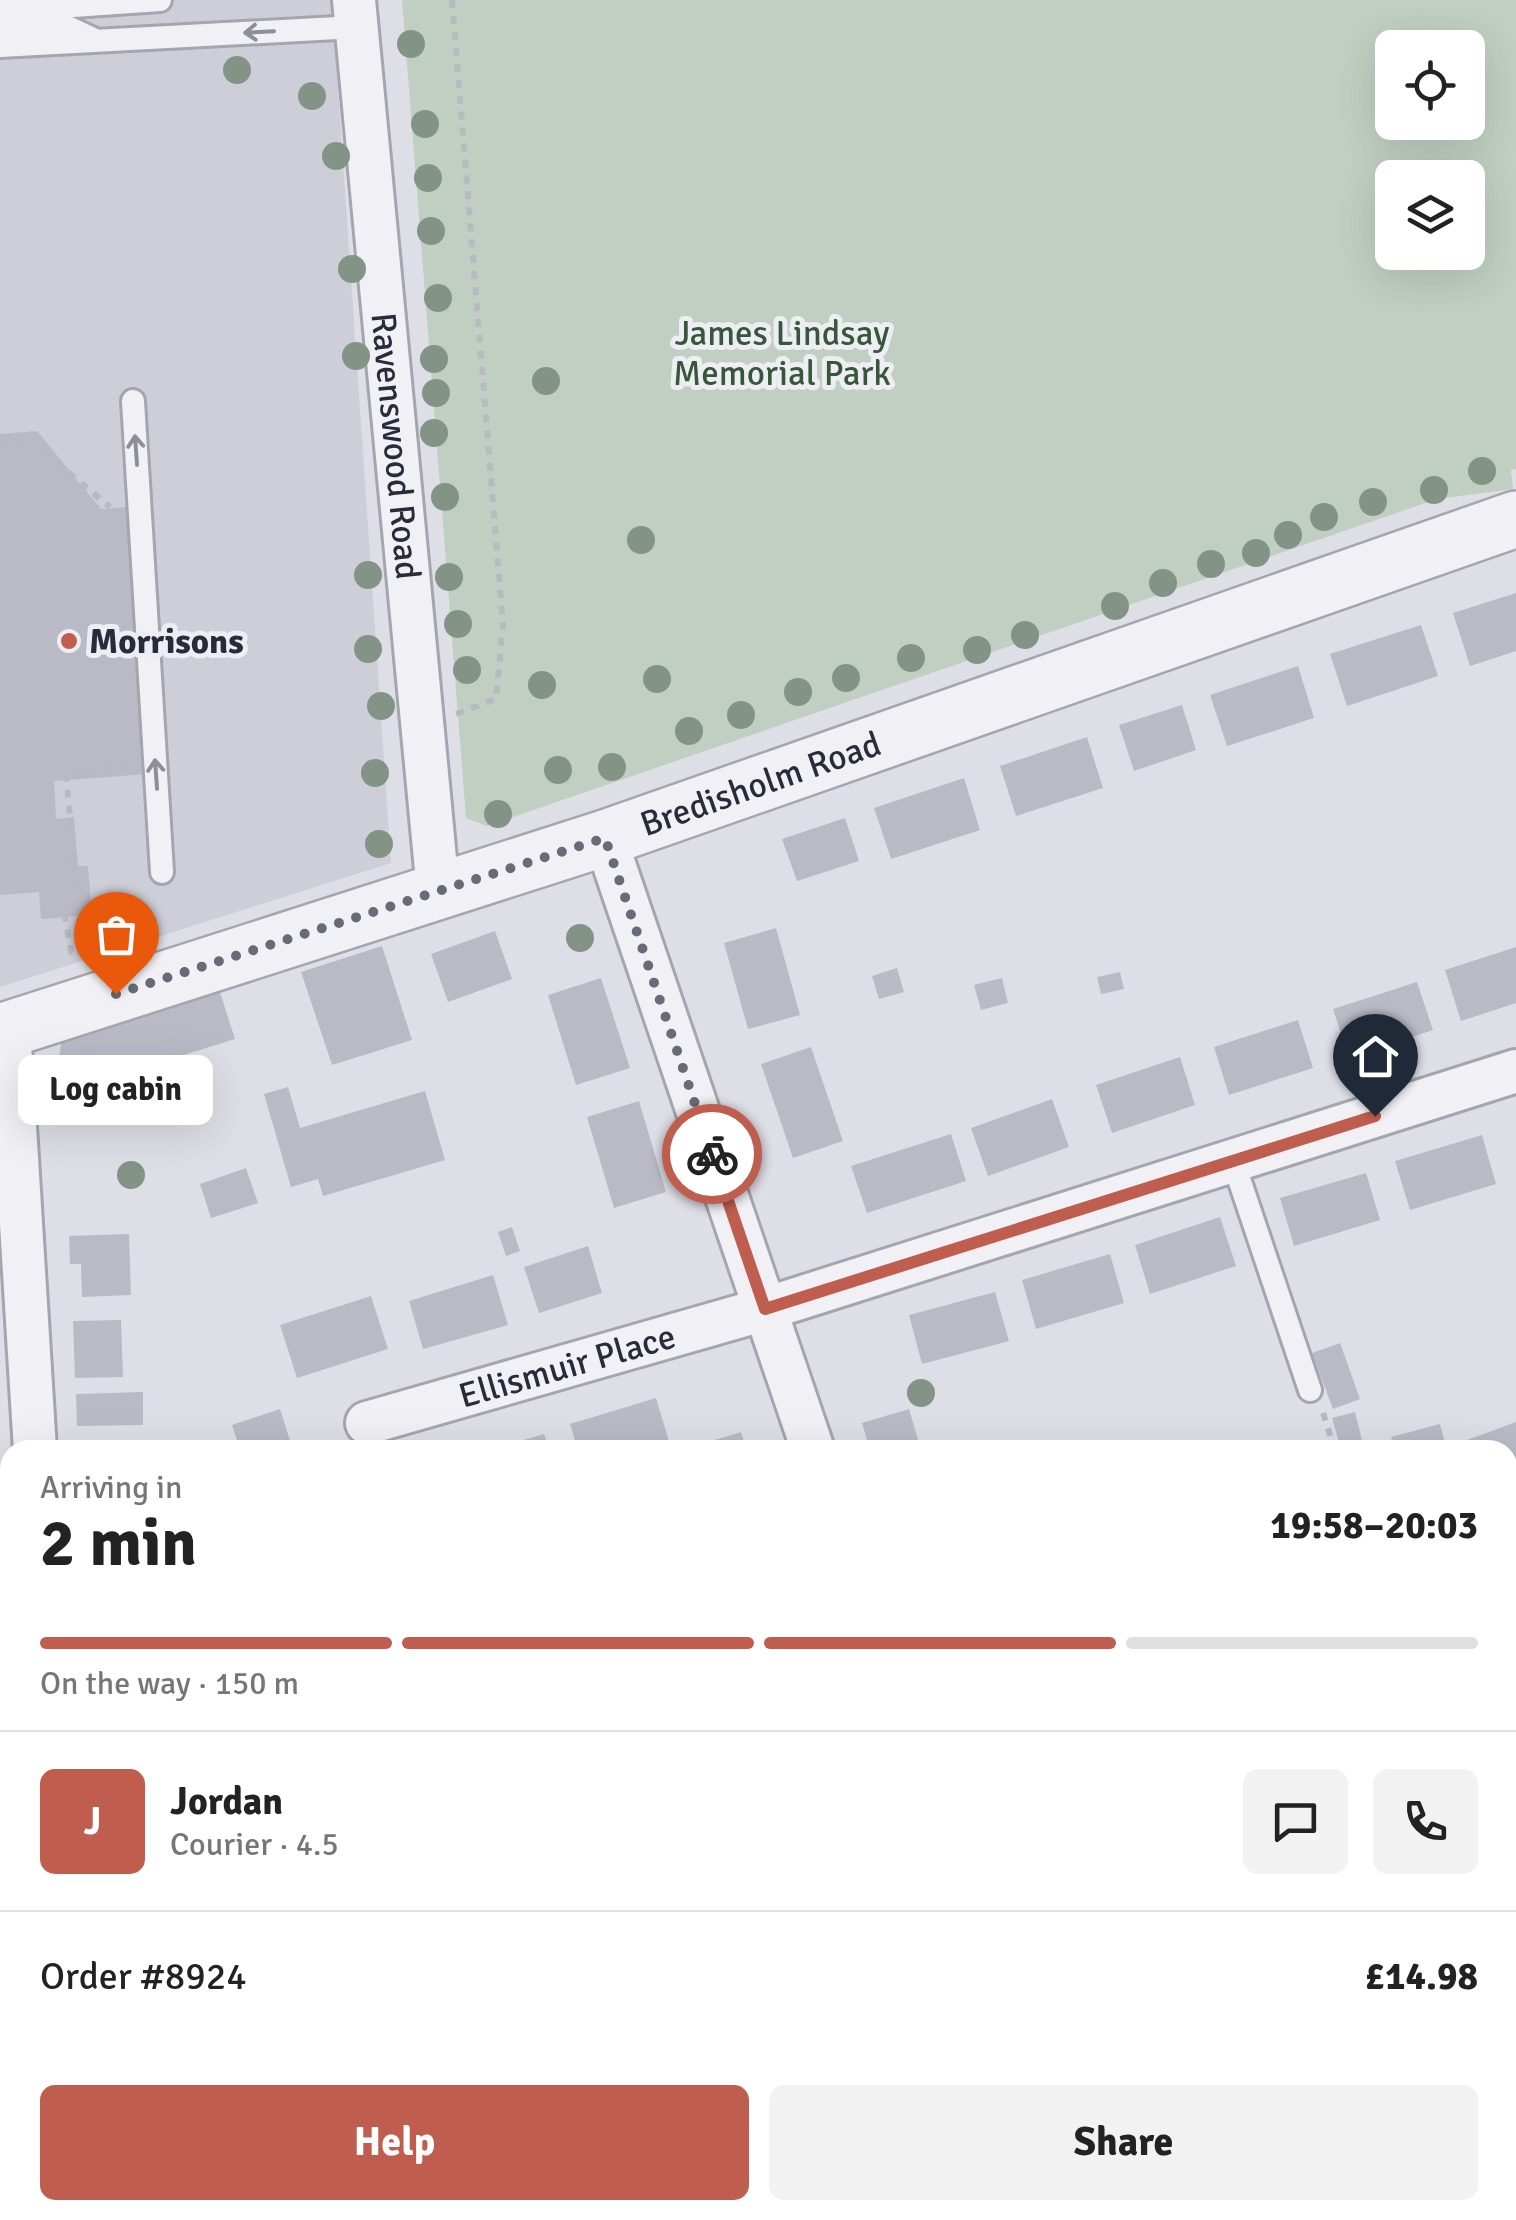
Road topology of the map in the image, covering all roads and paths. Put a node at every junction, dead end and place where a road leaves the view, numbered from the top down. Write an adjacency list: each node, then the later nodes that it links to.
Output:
1 (160, 0): 3 (lane)
2 (452, 0): 12 (path)
3 (0, 12)
4 (355, 14): 6 (lane, one-way to 6); 12 (street, Ravenswood Road)
5 (0, 30): 6 (lane)
6 (96, 41): 7 (lane)
7 (0, 46)
8 (133, 401): 15 (lane, one-way to 8)
9 (0, 444): 10 (path)
10 (122, 518)
11 (1516, 518): 14 (street, Bredisholm Road)
12 (422, 727): 16 (street, Ravenswood Road)
13 (140, 766): 17 (path)
14 (605, 838): 16 (street, Bredisholm Road); 21 (street)
15 (162, 872)
16 (438, 891): 18 (street, Bredisholm Road)
17 (112, 947)
18 (4, 1030): 24 (street)
19 (1516, 1071): 20 (street, Ellismuir Place)
20 (1234, 1161): 21 (street, Ellismuir Place); 22 (lane)
21 (765, 1309): 23 (street, Ellismuir Place); 25 (street)
22 (1310, 1390)
23 (366, 1422)
24 (34, 1440)
25 (810, 1440)

